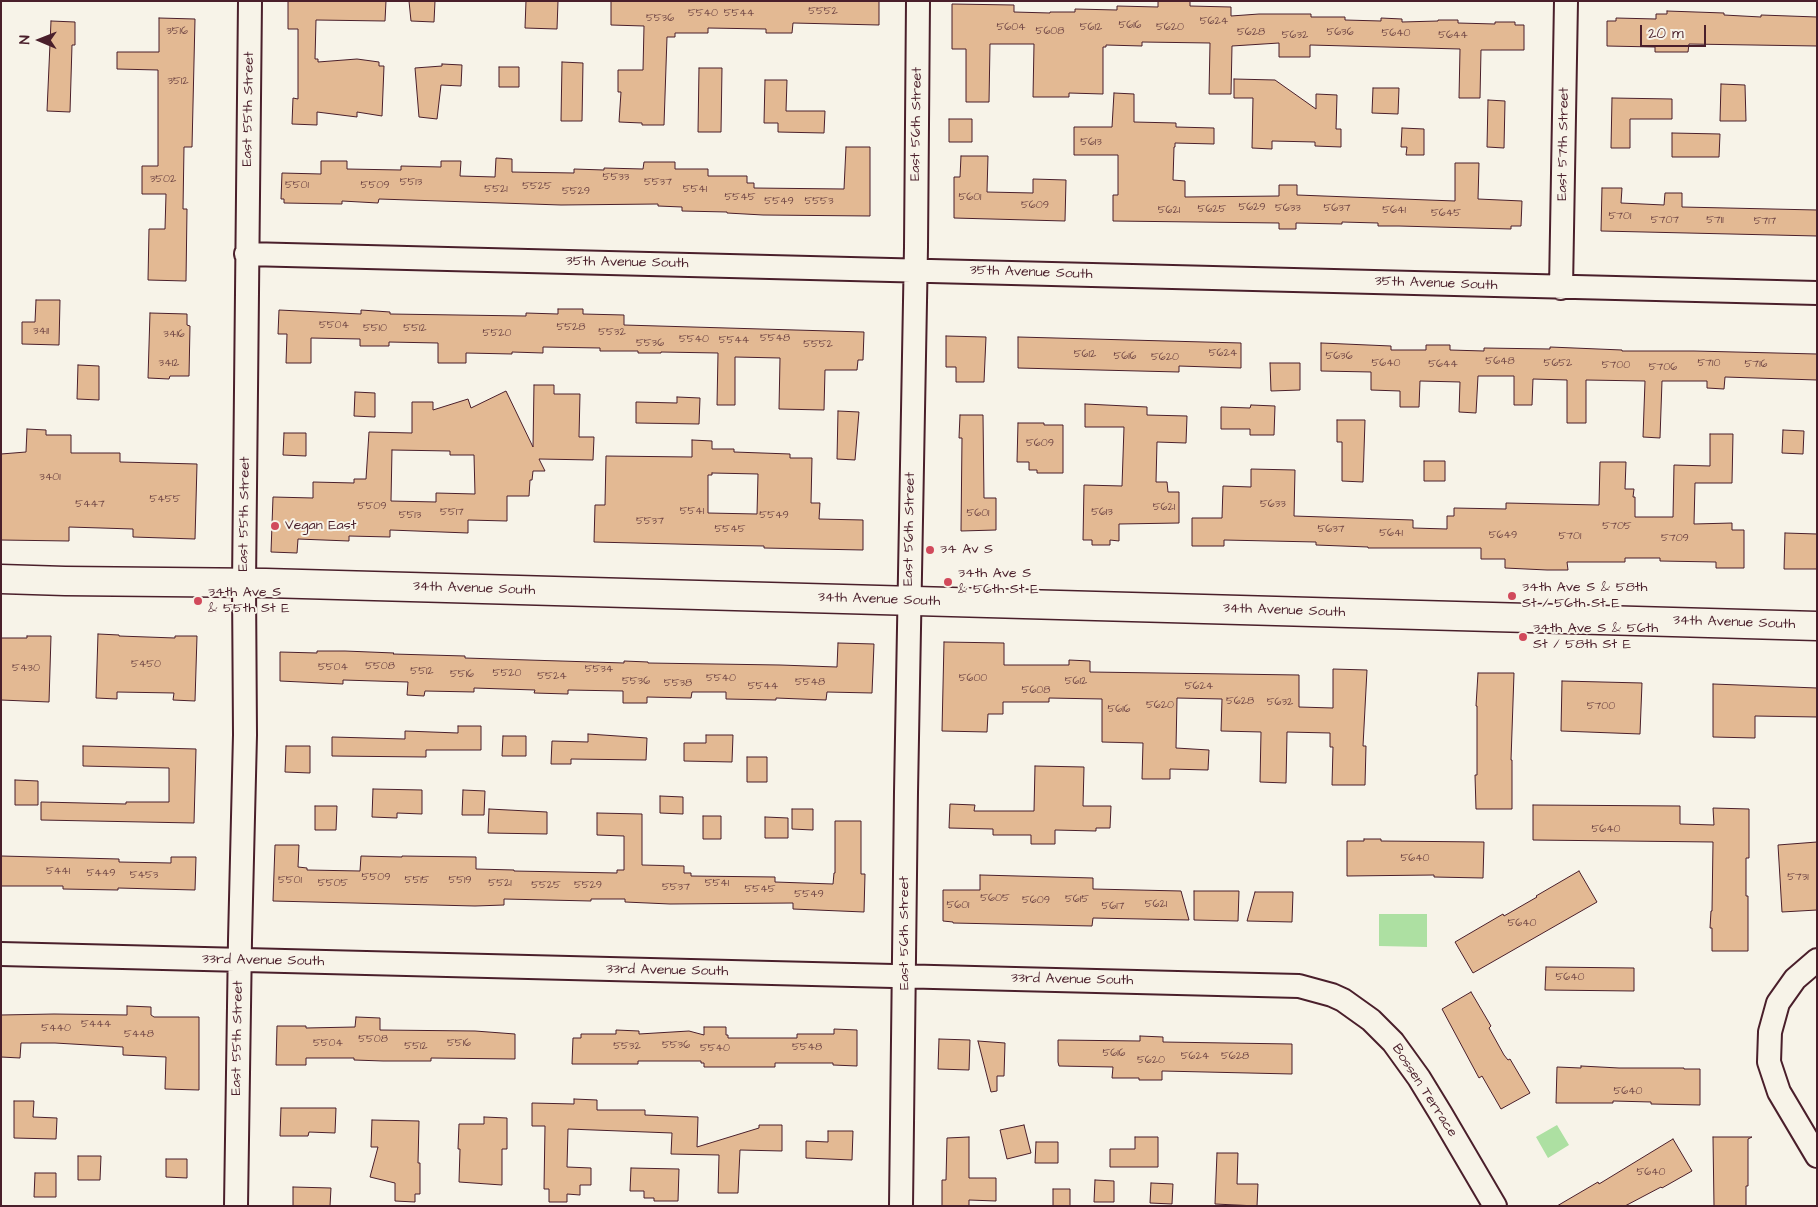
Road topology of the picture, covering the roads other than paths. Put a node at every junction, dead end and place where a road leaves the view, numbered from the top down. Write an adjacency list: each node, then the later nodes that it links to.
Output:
1 (250, 1): 4 (street, East 55th Street)
2 (918, 1): 5 (street, East 56th Street)
3 (1566, 1): 6 (street, East 57th Street)
4 (246, 254): 5 (street, 35th Avenue South); 9 (street, East 55th Street)
5 (915, 270): 6 (street, 35th Avenue South); 10 (street, East 56th Street)
6 (1562, 288): 7 (street, 35th Avenue South)
7 (1817, 293)
8 (1, 579): 9 (street, 34th Avenue South)
9 (244, 584): 10 (street, 34th Avenue South); 14 (street, East 55th Street)
10 (910, 601): 11 (street, 34th Avenue South); 15 (street, East 56th Street)
11 (1817, 626)
12 (1, 954): 14 (street, 33rd Avenue South)
13 (1817, 960): 17 (street)
14 (239, 961): 15 (street, 33rd Avenue South); 18 (street, East 55th Street)
15 (904, 976): 16 (street, 33rd Avenue South); 19 (street, East 56th Street)
16 (1332, 995): 20 (street, Bossen Terrace)
17 (1817, 1156)
18 (236, 1206)
19 (901, 1206)
20 (1495, 1206)

